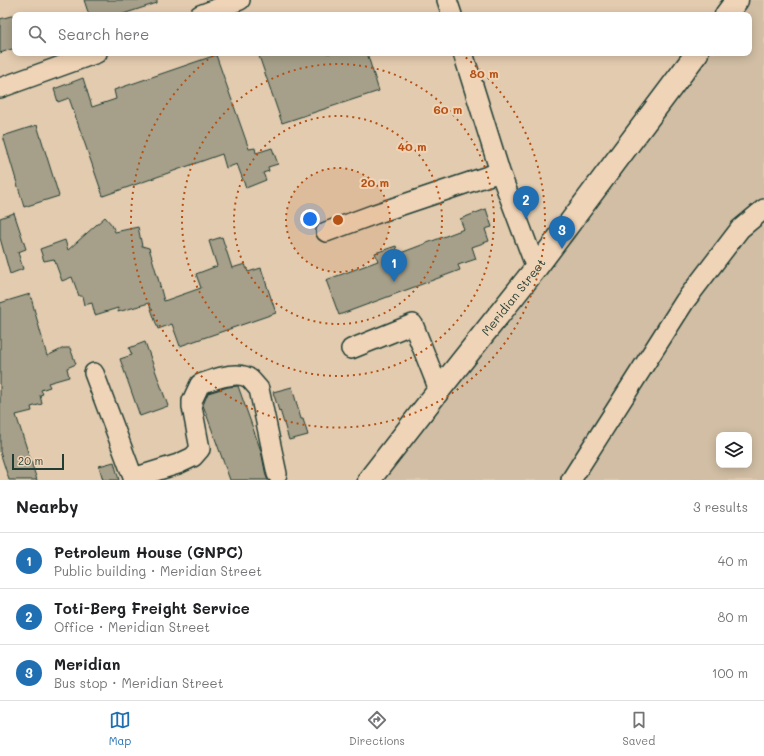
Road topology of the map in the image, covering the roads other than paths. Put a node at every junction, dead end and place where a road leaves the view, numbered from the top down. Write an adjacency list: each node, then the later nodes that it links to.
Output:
1 (240, 0): 4 (street)
2 (447, 0): 5 (street)
3 (737, 0): 6 (main road)
4 (208, 12)
5 (451, 12)
6 (728, 12)
7 (89, 56): 10 (street)
8 (464, 56): 11 (street)
9 (695, 56): 14 (main road, Meridian Street)
10 (0, 88)
11 (500, 172): 13 (street); 14 (street)
12 (764, 209): 21 (street)
13 (326, 232)
14 (536, 268): 17 (main road, Meridian Street)
15 (351, 349): 17 (street)
16 (94, 373): 19 (street)
17 (439, 390): 20 (main road, Meridian Street)
18 (277, 474): 19 (street)
19 (133, 479)
20 (369, 480)
21 (571, 480)

